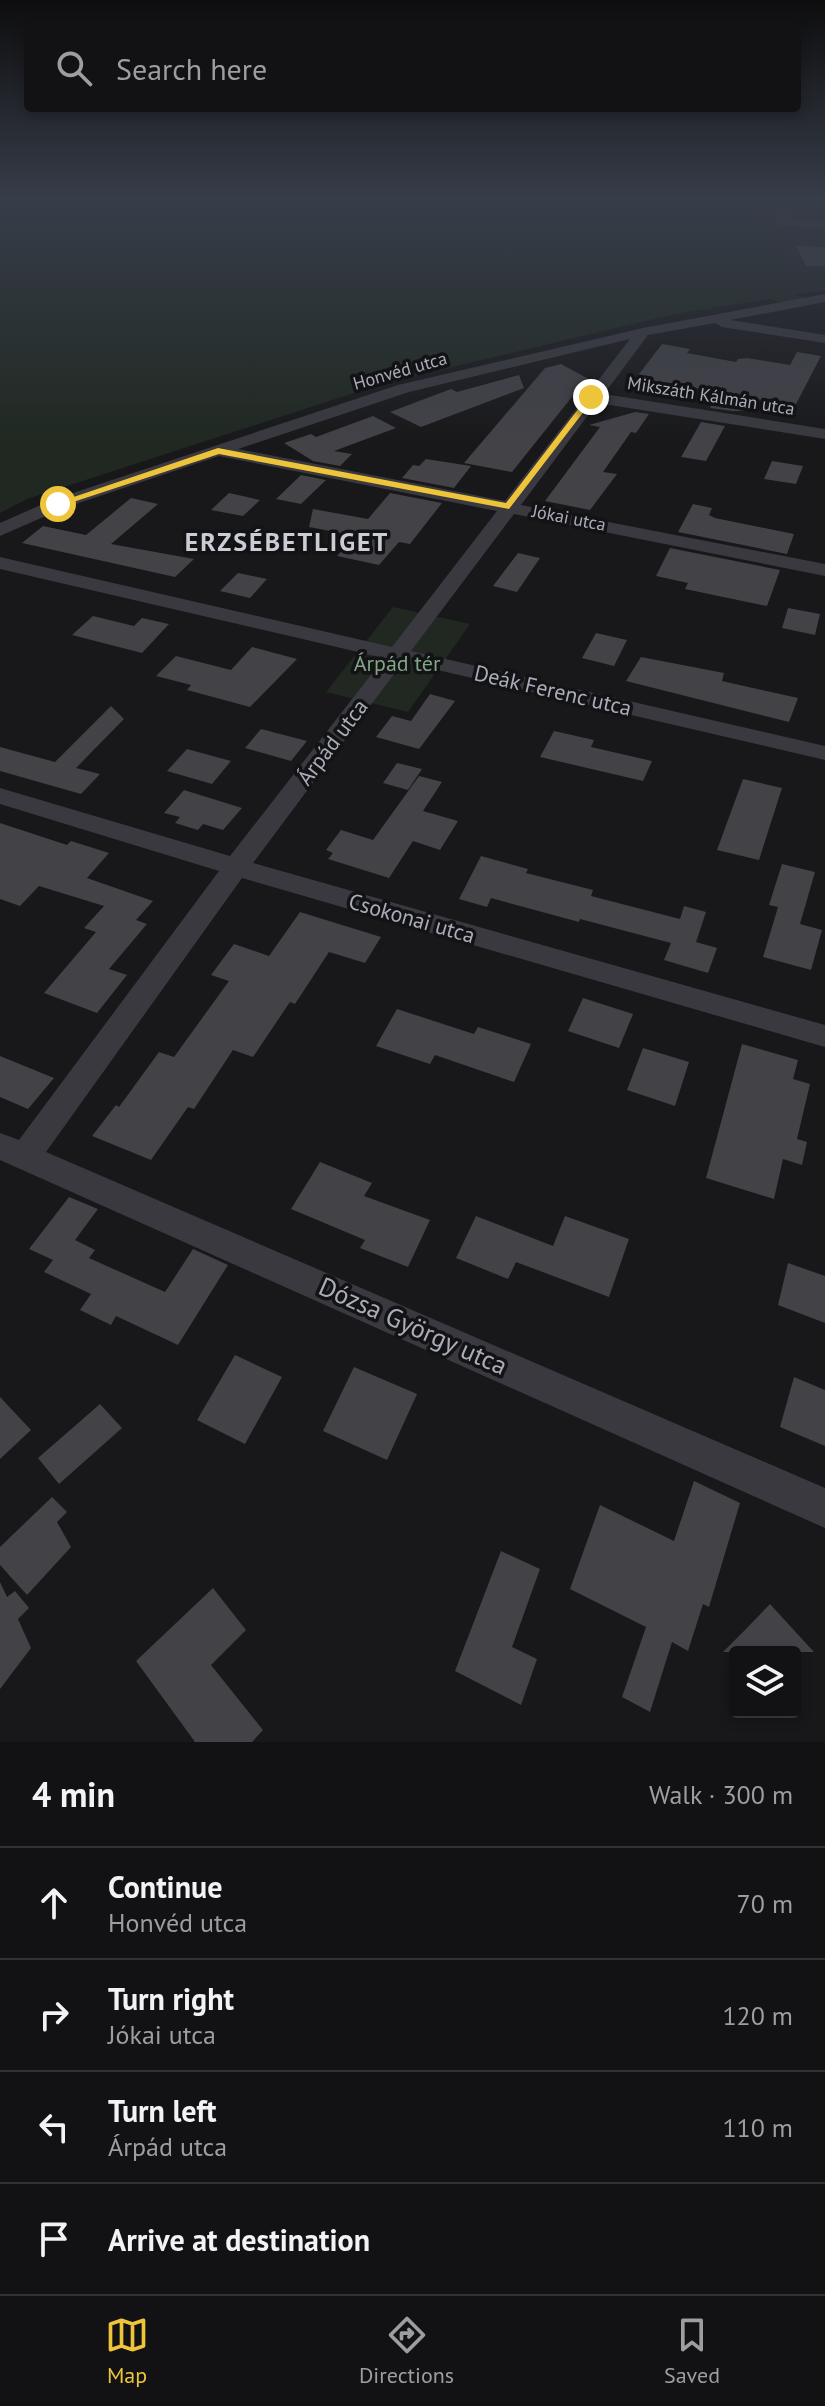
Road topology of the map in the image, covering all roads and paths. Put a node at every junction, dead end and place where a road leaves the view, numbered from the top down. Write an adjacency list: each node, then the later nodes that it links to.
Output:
1 (825, 298): 2 (street, Honvéd utca)
2 (703, 320): 3 (street, Honvéd utca); 4 (street)
3 (643, 332): 5 (street, Árpád utca); 7 (street, Honvéd utca)
4 (825, 339)
5 (591, 397): 6 (street, Mikszáth Kálmán utca); 8 (street, Árpád utca)
6 (825, 434)
7 (218, 451): 8 (street, Jókai utca); 9 (street, Honvéd utca)
8 (509, 506): 11 (street, Jókai utca); 12 (street, Árpád utca)
9 (0, 530)
10 (0, 563): 12 (street, Deák Ferenc utca)
11 (825, 570)
12 (399, 655): 13 (street, Deák Ferenc utca); 15 (street, Árpád utca)
13 (825, 753)
14 (0, 796): 15 (street, Csokonai utca)
15 (236, 867): 16 (street, Csokonai utca); 17 (street, Árpád utca)
16 (825, 1036)
17 (13, 1151): 18 (street, Dózsa György utca)
18 (825, 1508)

